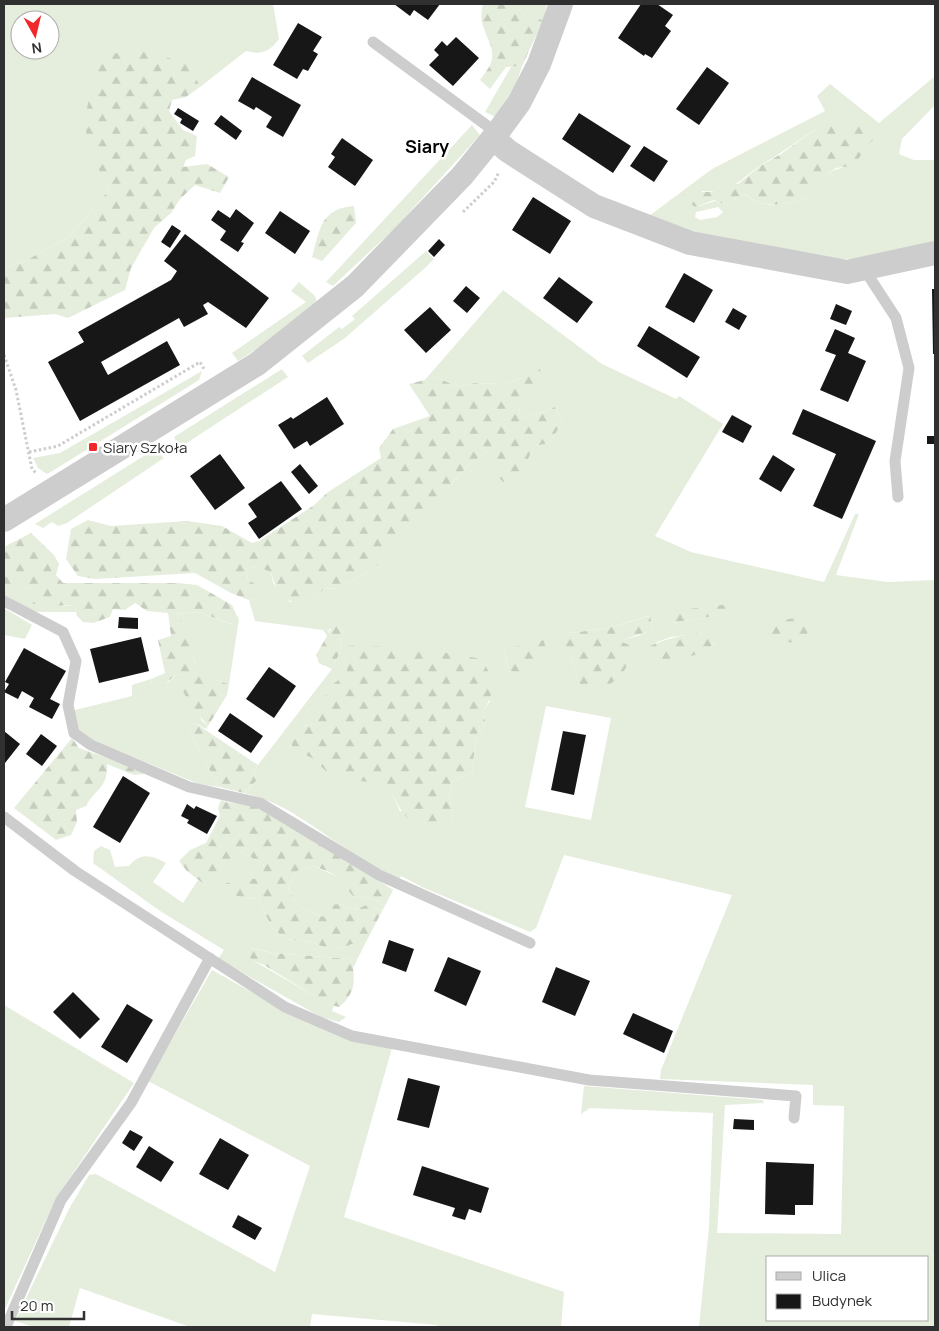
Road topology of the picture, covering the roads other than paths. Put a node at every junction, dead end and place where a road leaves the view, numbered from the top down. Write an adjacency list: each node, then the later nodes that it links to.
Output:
1 (561, 4): 3 (street)
2 (373, 42): 3 (lane)
3 (495, 136): 5 (street); 7 (street)
4 (935, 253): 5 (street)
5 (864, 269): 6 (lane)
6 (898, 497)
7 (4, 520)
8 (4, 601): 10 (lane)
9 (4, 817): 11 (lane)
10 (530, 943)
11 (210, 958): 12 (lane); 13 (lane)
12 (794, 1118)
13 (6, 1327)

